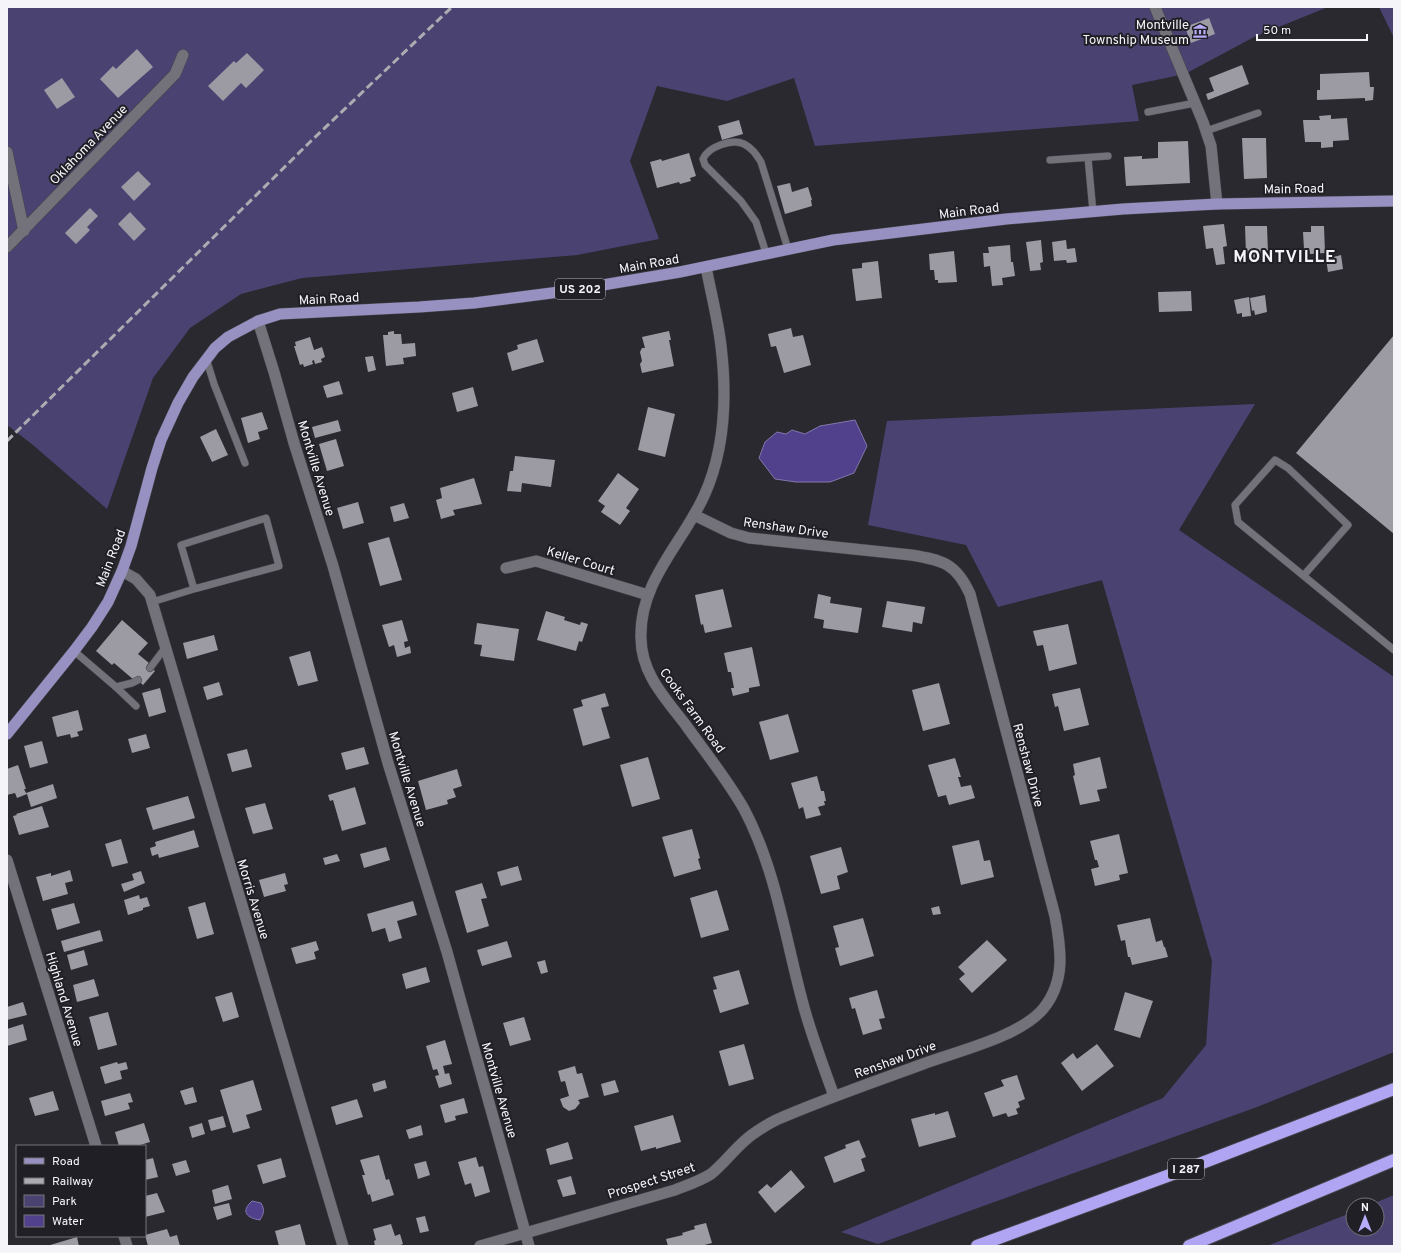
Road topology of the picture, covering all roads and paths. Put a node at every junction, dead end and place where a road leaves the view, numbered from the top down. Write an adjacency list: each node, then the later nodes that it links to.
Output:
1 (1155, 7): 3 (street)
2 (183, 55): 14 (street, Oklahoma Avenue)
3 (1195, 103): 4 (lane); 6 (street)
4 (1148, 112)
5 (1258, 113): 6 (lane)
6 (1206, 131): 12 (street)
7 (7, 152): 14 (street)
8 (1108, 156): 9 (lane)
9 (1088, 158): 10 (lane); 13 (lane)
10 (1050, 160)
11 (1394, 201): 12 (main road, Main Road / US 202)
12 (1217, 204): 13 (main road, Main Road / US 202)
13 (1093, 212): 16 (main road, Main Road / US 202)
14 (24, 231): 15 (street, Oklahoma Avenue)
15 (7, 247)
16 (788, 249): 17 (main road, Main Road / US 202); 17 (lane)
17 (766, 253): 18 (main road, Main Road / US 202)
18 (706, 267): 19 (main road, Main Road / US 202); 22 (street, Cooks Farm Road)
19 (258, 321): 20 (main road, Main Road / US 202); 42 (street, Montville Avenue)
20 (206, 358): 21 (lane); 24 (main road, Main Road / US 202)
21 (245, 463)
22 (694, 515): 27 (street, Cooks Farm Road); 39 (street, Renshaw Drive)
23 (506, 568): 27 (street, Keller Court)
24 (122, 570): 28 (street, Morris Avenue); 31 (main road, Main Road / US 202)
25 (1304, 575): 25 (lane); 30 (lane)
26 (194, 589): 26 (lane); 28 (lane)
27 (648, 595): 39 (street, Cooks Farm Road)
28 (152, 602): 29 (street, Morris Avenue)
29 (165, 648): 32 (lane); 43 (street, Morris Avenue)
30 (1394, 650)
31 (74, 651): 34 (lane); 36 (main road, Main Road / US 202)
32 (150, 668)
33 (138, 680): 34 (lane)
34 (116, 687): 35 (lane)
35 (136, 706)
36 (7, 734)
37 (7, 860): 40 (street, Highland Avenue)
38 (1394, 1089): 46 (highway, I 287)
39 (834, 1096): 42 (street, Prospect Street)
40 (96, 1145)
41 (1394, 1160): 47 (highway)
42 (525, 1232): 44 (street, Prospect Street); 45 (street, Montville Avenue)
43 (343, 1246)
44 (480, 1246)
45 (529, 1246)
46 (977, 1246)
47 (1189, 1246)

